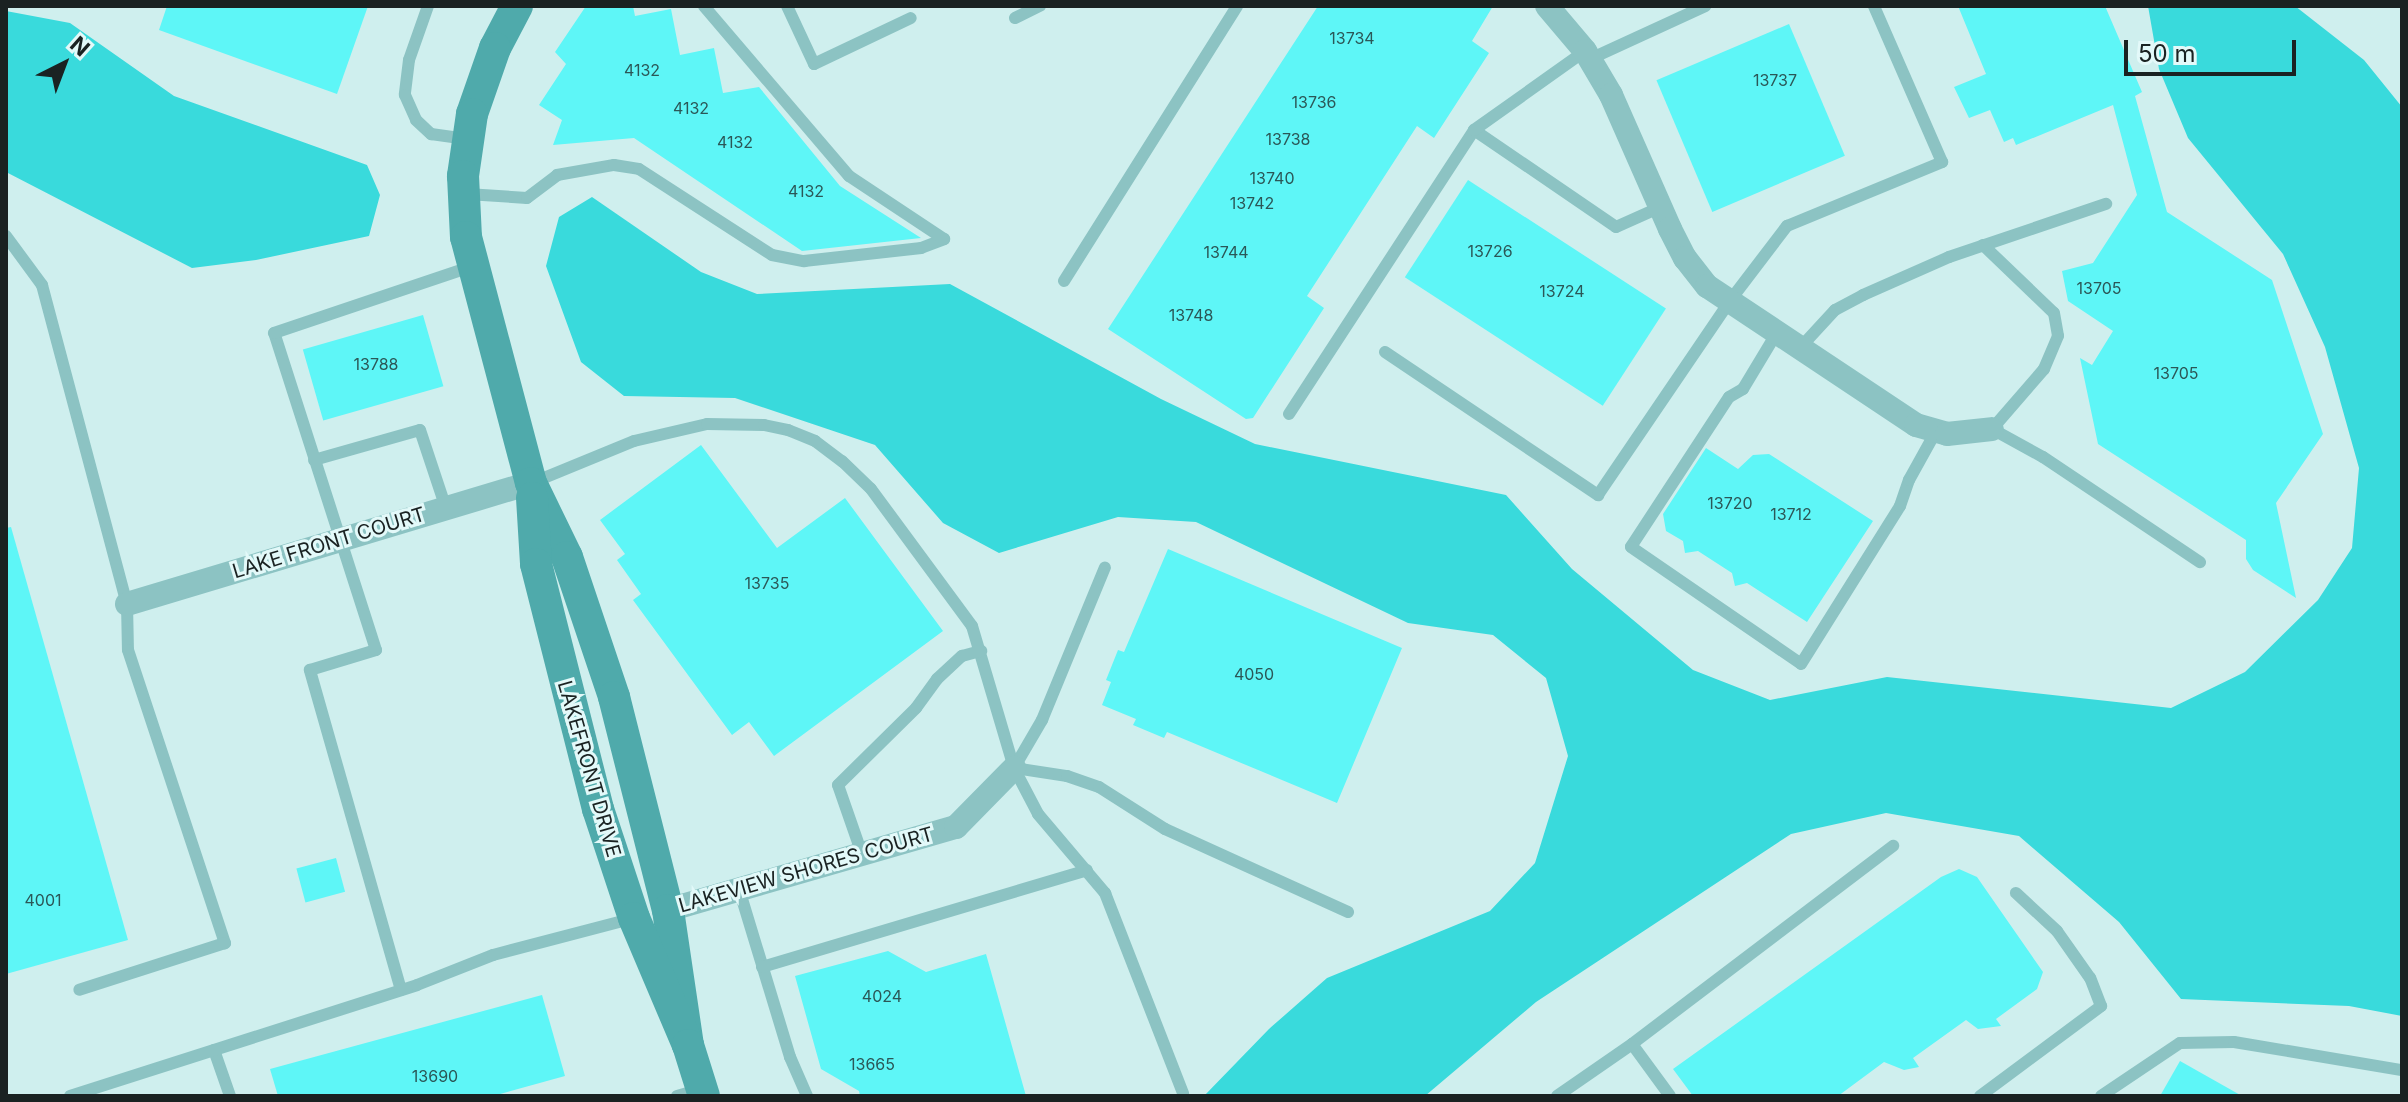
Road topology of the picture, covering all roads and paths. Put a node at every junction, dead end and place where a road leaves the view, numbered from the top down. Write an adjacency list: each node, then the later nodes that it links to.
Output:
1 (428, 6): 14 (lane)
2 (517, 6): 14 (street, LAKEFRONT DRIVE)
3 (704, 6): 15 (lane)
4 (787, 6): 10 (lane)
5 (1040, 6): 11 (lane)
6 (1237, 6): 21 (lane)
7 (1547, 6): 12 (street)
8 (1705, 6): 12 (lane)
9 (1874, 6): 22 (lane)
10 (911, 18)
11 (1015, 18)
12 (1587, 55): 13 (lane); 17 (street)
13 (1474, 130): 17 (lane); 26 (lane)
14 (468, 139): 15 (street, LAKEFRONT DRIVE)
15 (464, 194): 20 (street, LAKEFRONT DRIVE)
16 (2106, 204): 19 (lane)
17 (1661, 207): 22 (street)
18 (6, 236): 35 (lane)
19 (1983, 245): 24 (lane); 27 (lane)
20 (473, 266): 29 (lane); 30 (street, LAKEFRONT DRIVE)
21 (1064, 281)
22 (1729, 302): 23 (street); 25 (lane)
23 (1776, 334): 24 (street); 28 (lane)
24 (1799, 349): 28 (street)
25 (1385, 352)
26 (1289, 414)
27 (1992, 429): 28 (street); 33 (lane)
28 (1935, 433)
29 (314, 460): 31 (lane); 32 (lane)
30 (531, 483): 31 (street, LAKE FRONT COURT); 36 (lane); 43 (street, LAKEFRONT DRIVE); 45 (street, LAKEFRONT DRIVE)
31 (446, 508): 32 (street, LAKE FRONT COURT)
32 (340, 540): 35 (street, LAKE FRONT COURT); 48 (lane)
33 (2200, 562)
34 (1105, 567): 37 (lane)
35 (127, 604): 47 (lane)
36 (981, 651): 37 (lane); 39 (lane)
37 (1014, 768): 39 (street, LAKEVIEW SHORES COURT); 40 (lane); 44 (lane)
38 (1893, 846): 49 (lane)
39 (862, 854): 41 (street, LAKEVIEW SHORES COURT)
40 (1087, 870): 46 (lane); 54 (lane)
41 (739, 889): 43 (street, LAKEVIEW SHORES COURT); 46 (lane)
42 (2016, 893): 60 (lane)
43 (668, 910): 50 (street, LAKEFRONT DRIVE)
44 (1348, 912)
45 (634, 918): 48 (lane); 50 (street, LAKEFRONT DRIVE)
46 (762, 967): 57 (lane)
47 (79, 990)
48 (401, 990): 51 (lane)
49 (1632, 1044): 58 (lane); 59 (lane)
50 (688, 1045): 53 (street, LAKEFRONT DRIVE)
51 (214, 1050): 55 (lane); 56 (lane)
52 (2402, 1070): 61 (lane)
53 (694, 1093)
54 (1183, 1093)
55 (70, 1096)
56 (230, 1096)
57 (807, 1096)
58 (1557, 1096)
59 (1670, 1096)
60 (1980, 1096)
61 (2101, 1096)

